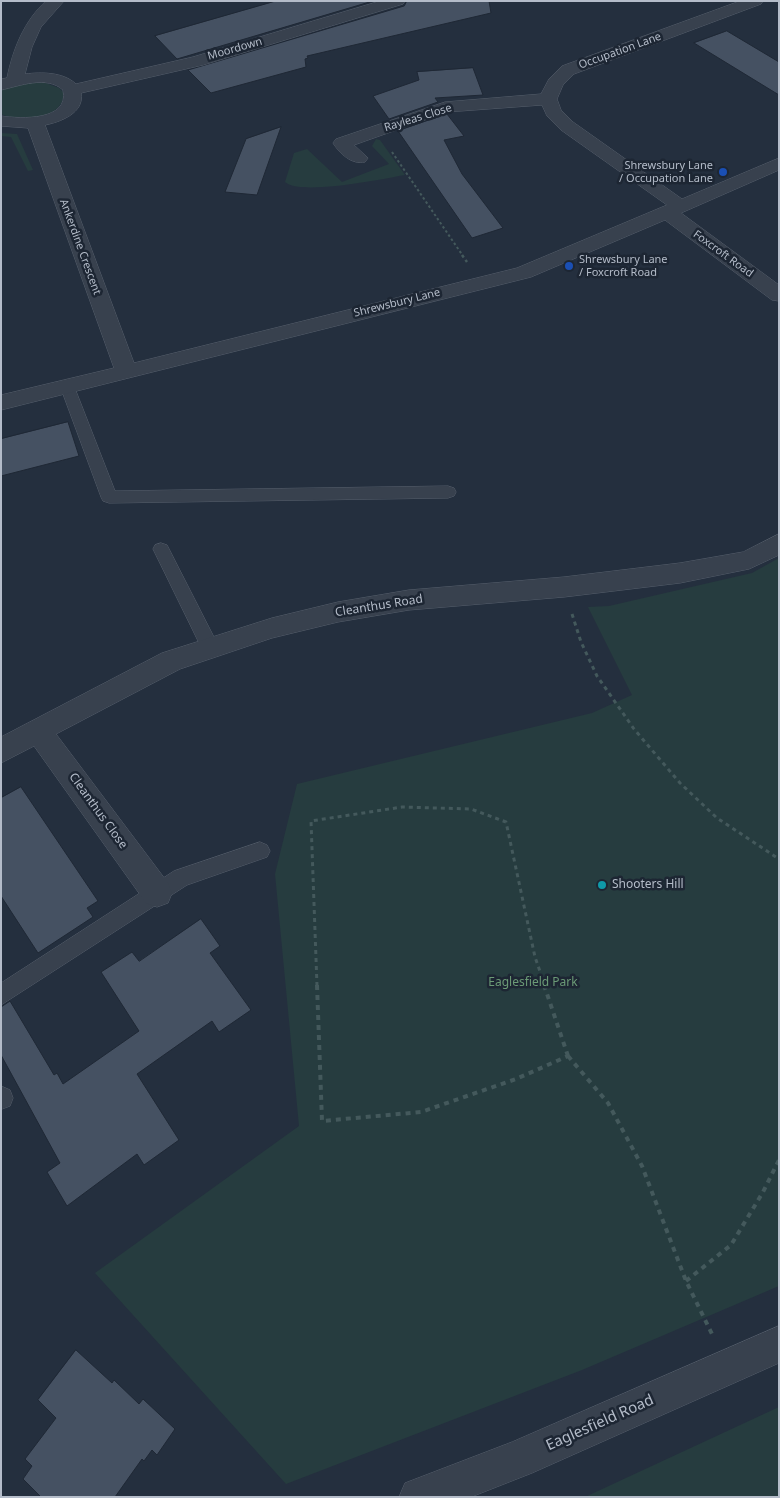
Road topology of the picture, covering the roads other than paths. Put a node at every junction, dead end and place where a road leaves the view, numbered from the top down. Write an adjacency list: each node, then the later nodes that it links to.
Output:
1 (56, 1): 4 (street)
2 (397, 1): 5 (street, Moordown)
3 (755, 1): 6 (street, Occupation Lane)
4 (8, 82): 5 (street)
5 (71, 90): 8 (street)
6 (548, 99): 9 (street, Rayleas Close); 11 (street)
7 (1, 121): 8 (street)
8 (36, 122): 13 (street, Ankerdine Crescent)
9 (359, 158)
10 (779, 163): 11 (street, Shrewsbury Lane)
11 (674, 209): 12 (street, Foxcroft Road); 13 (street, Shrewsbury Lane)
12 (779, 295)
13 (126, 371): 14 (street, Shrewsbury Lane)
14 (67, 386): 15 (street, Shrewsbury Lane); 16 (lane)
15 (1, 402)
16 (448, 492)
17 (779, 543): 19 (street, Cleanthus Road)
18 (161, 549): 19 (lane)
19 (210, 647): 20 (street, Cleanthus Road)
20 (38, 730): 21 (street, Cleanthus Road); 23 (street, Cleanthus Close)
21 (1, 751)
22 (260, 851): 23 (lane)
23 (157, 893): 24 (lane)
24 (1, 995)
25 (779, 1344): 26 (street, Eaglesfield Road)
26 (420, 1497)

